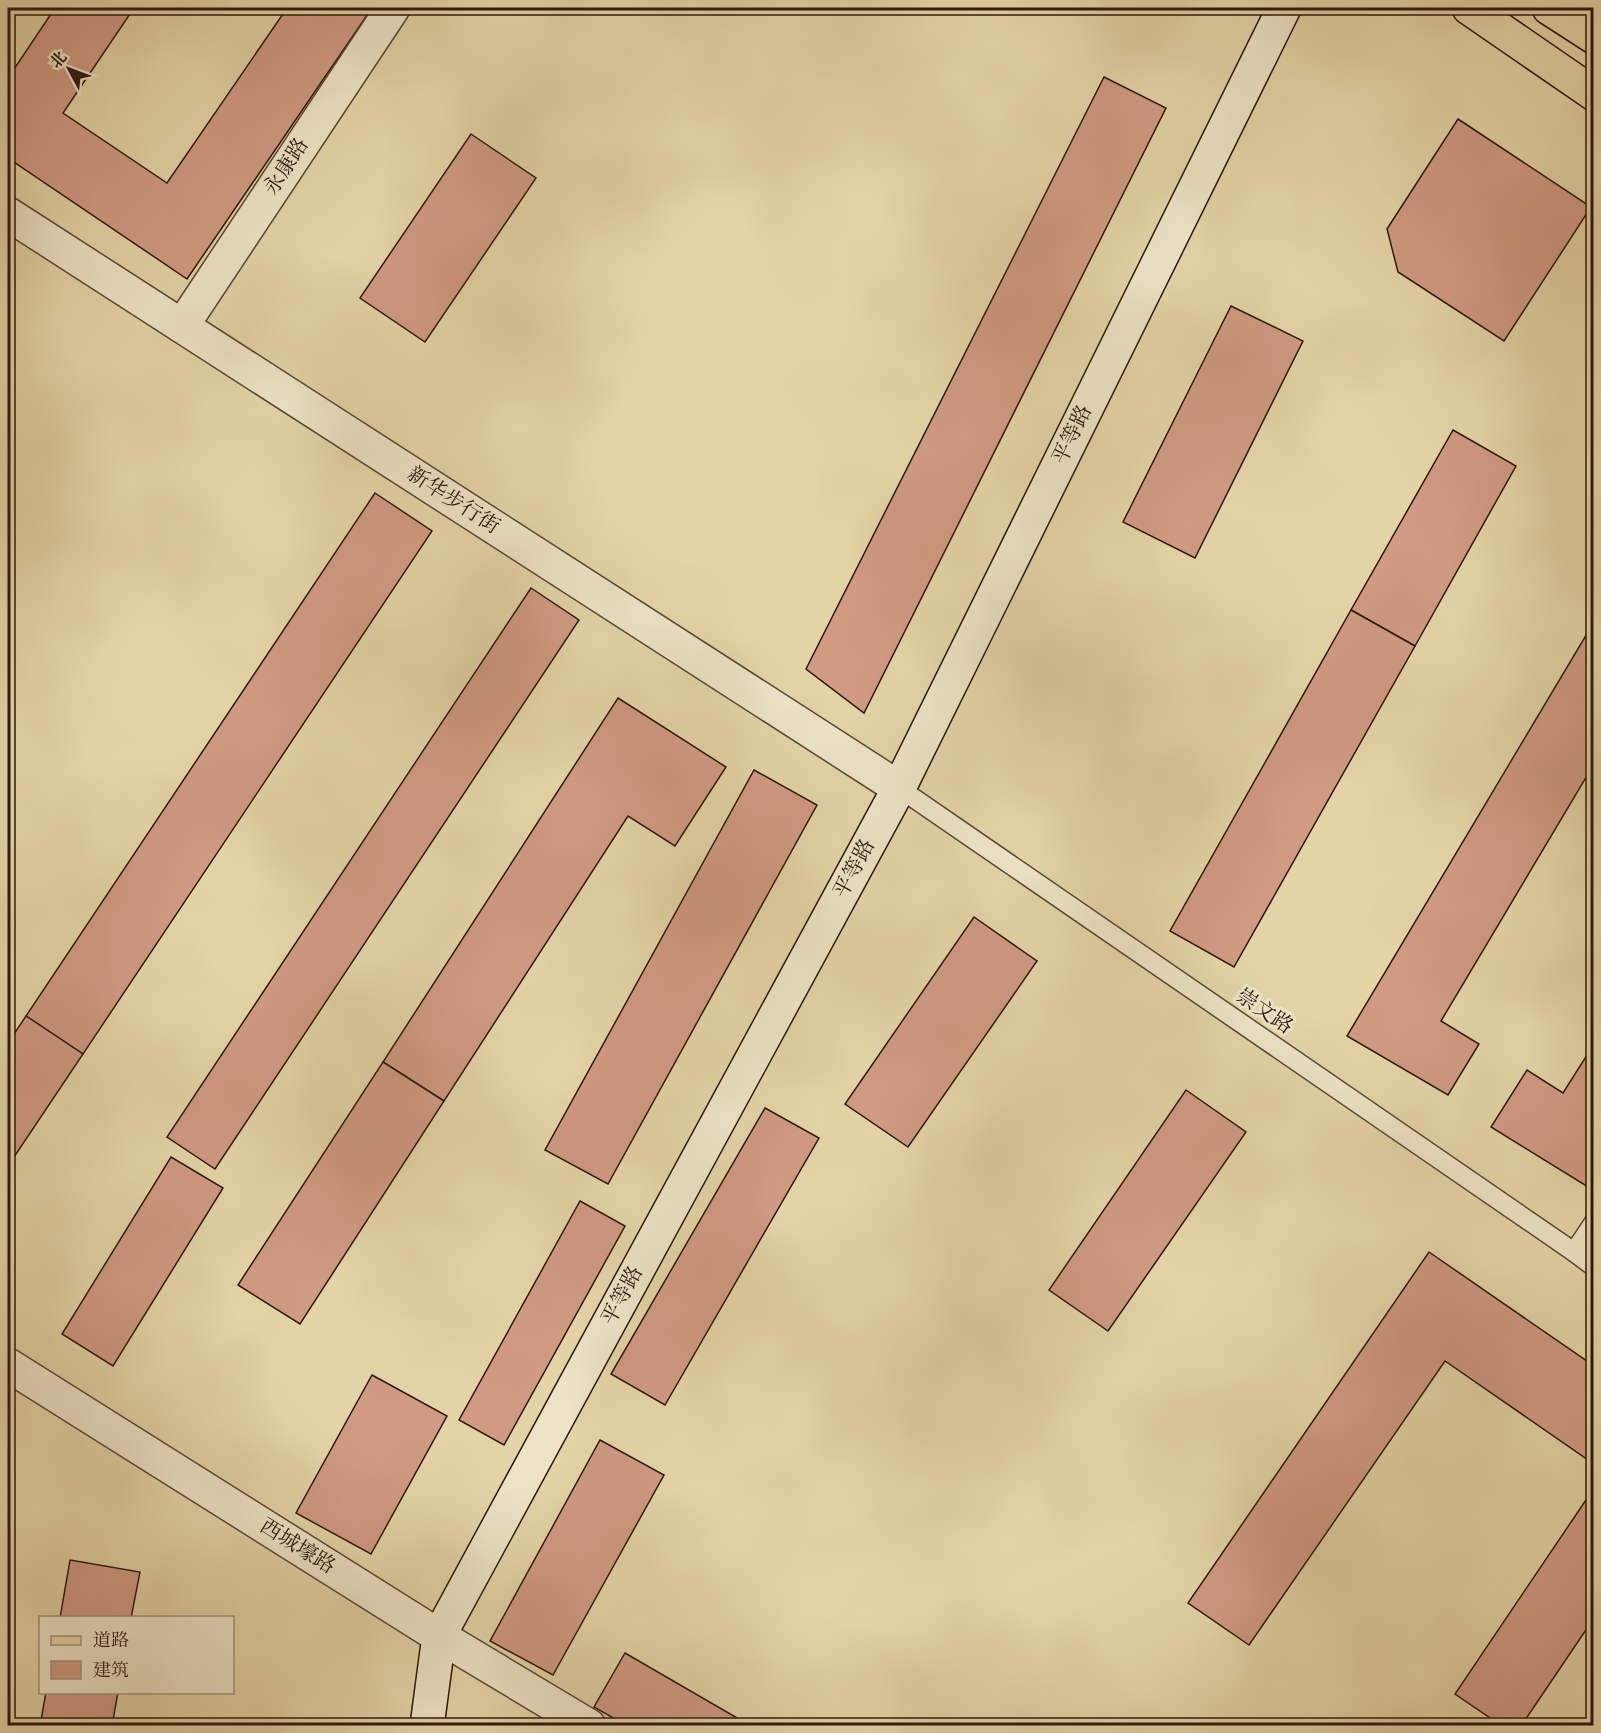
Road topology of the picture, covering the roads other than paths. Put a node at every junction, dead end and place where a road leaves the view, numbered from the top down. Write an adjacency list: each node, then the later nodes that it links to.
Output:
1 (393, 8): 8 (street, 永康路)
2 (1284, 8): 9 (street, 平等路)
3 (1469, 8): 6 (main road)
4 (1549, 8): 5 (main road)
5 (1593, 37)
6 (1593, 94)
7 (8, 214): 8 (street, 新华步行街)
8 (182, 326): 9 (street, 新华步行街)
9 (899, 788): 11 (lane, 崇文路); 14 (street, 平等路)
10 (1593, 1222): 11 (lane)
11 (1574, 1252): 12 (lane, 崇文路)
12 (1593, 1267)
13 (8, 1365): 14 (street, 西城壕路)
14 (439, 1636): 15 (street, 平等路); 16 (street, 西城壕路)
15 (427, 1725)
16 (589, 1725)

